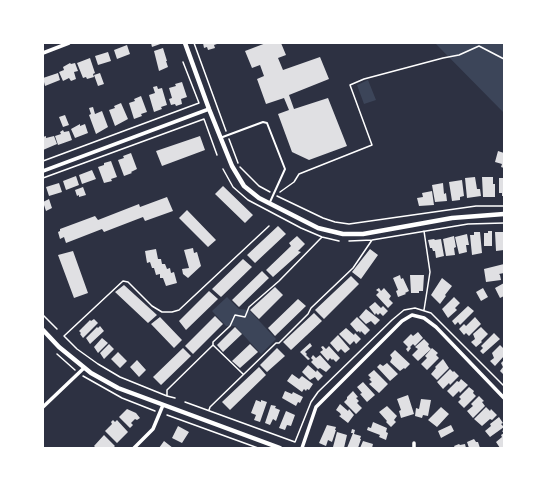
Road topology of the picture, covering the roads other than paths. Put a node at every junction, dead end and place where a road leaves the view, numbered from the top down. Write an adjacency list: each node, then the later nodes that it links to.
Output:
1 (69, 43): 3 (street)
2 (185, 43): 4 (street)
3 (43, 53)
4 (209, 109): 5 (street); 6 (street)
5 (220, 138): 7 (street); 7 (lane)
6 (43, 171)
7 (270, 203): 8 (street)
8 (504, 214)
9 (43, 330): 10 (street)
10 (84, 368): 12 (street); 13 (street)
11 (504, 398): 16 (street)
12 (163, 405): 14 (street); 15 (street)
13 (43, 407)
14 (134, 448)
15 (280, 448)
16 (302, 448)

